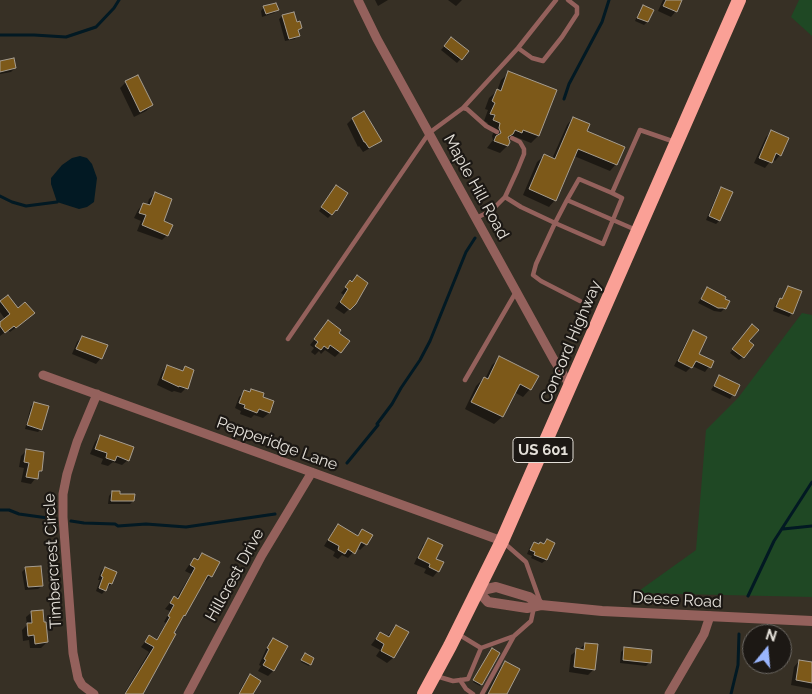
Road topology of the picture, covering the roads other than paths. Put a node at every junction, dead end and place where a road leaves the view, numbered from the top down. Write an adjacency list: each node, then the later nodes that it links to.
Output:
1 (358, 0): 8 (street, Maple Hill Road)
2 (556, 0): 5 (lane)
3 (568, 0): 5 (lane)
4 (739, 0): 10 (highway, Concord Highway / US 601)
5 (518, 48): 6 (lane)
6 (463, 108): 7 (lane); 8 (lane)
7 (497, 132)
8 (428, 133): 14 (street, Maple Hill Road); 20 (lane)
9 (512, 138): 12 (lane)
10 (676, 142): 11 (lane); 17 (highway, Concord Highway / US 601)
11 (612, 193): 13 (lane); 15 (lane)
12 (505, 197): 14 (lane); 16 (lane)
13 (567, 200): 15 (lane); 16 (lane)
14 (476, 218): 18 (street, Maple Hill Road)
15 (613, 220): 16 (lane); 17 (lane)
16 (555, 223): 19 (lane)
17 (638, 230): 23 (highway, Concord Highway / US 601)
18 (516, 292): 22 (lane); 23 (street, Maple Hill Road)
19 (580, 301)
20 (288, 339)
21 (42, 375): 24 (street, Pepperidge Lane)
22 (465, 380)
23 (571, 387): 26 (highway, Concord Highway / US 601)
24 (97, 394): 25 (street, Pepperidge Lane); 36 (street, Timbercrest Circle)
25 (312, 472): 26 (street, Pepperidge Lane); 37 (street, Hillcrest Drive)
26 (502, 541): 27 (highway, Concord Highway / US 601); 28 (lane)
27 (478, 591): 28 (street, Deese Road); 28 (street, Deese Road); 31 (highway, Concord Highway / US 601)
28 (538, 606): 29 (street, Deese Road); 32 (lane)
29 (710, 616): 30 (street, Deese Road); 41 (street)
30 (812, 622)
31 (457, 633): 33 (lane); 34 (highway, Concord Highway / US 601)
32 (514, 636): 33 (lane); 40 (lane)
33 (480, 648): 35 (lane)
34 (434, 675): 35 (lane); 38 (highway, Concord Highway / US 601)
35 (460, 680): 39 (lane)
36 (94, 694)
37 (188, 694)
38 (424, 694)
39 (473, 694)
40 (482, 694)
41 (669, 694)

